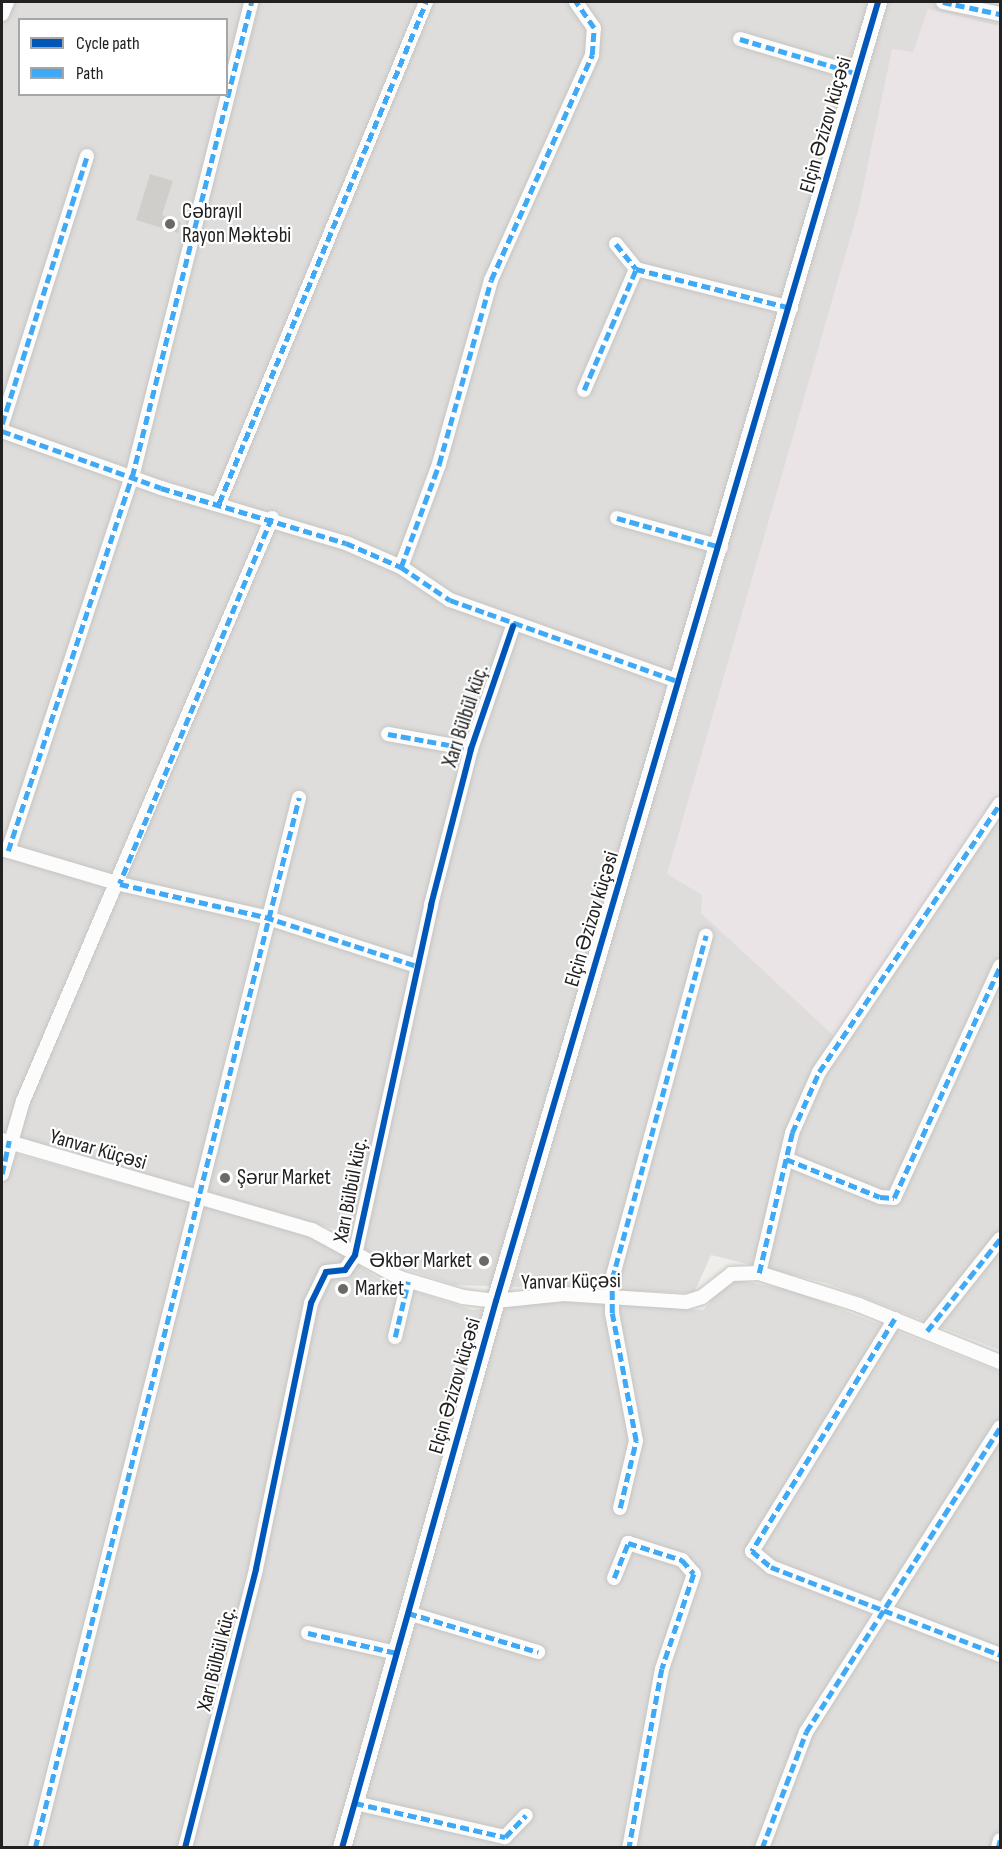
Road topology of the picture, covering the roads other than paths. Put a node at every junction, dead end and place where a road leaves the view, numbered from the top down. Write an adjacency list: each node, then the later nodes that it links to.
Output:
1 (8, 2): 7 (street)
2 (251, 2): 11 (street)
3 (426, 2): 21 (street)
4 (576, 2): 25 (street)
5 (878, 2): 10 (street, Elçin Əzizov küçəsi)
6 (943, 2): 8 (street)
7 (2, 14)
8 (1000, 14)
9 (740, 39): 10 (street)
10 (858, 74): 16 (street, Elçin Əzizov küçəsi)
11 (228, 94)
12 (227, 96): 20 (street)
13 (87, 156): 18 (street)
14 (616, 244): 15 (street)
15 (636, 269): 16 (street); 17 (street)
16 (791, 308): 24 (street, Elçin Əzizov küçəsi)
17 (584, 390)
18 (2, 424)
19 (2, 431): 20 (street)
20 (132, 477): 21 (street); 32 (street)
21 (219, 503): 22 (street)
22 (272, 518): 25 (street); 33 (street)
23 (617, 518): 24 (street)
24 (721, 547): 27 (street, Elçin Əzizov küçəsi)
25 (401, 567): 26 (street)
26 (513, 626): 27 (street); 29 (street, Xarı Bülbül küç.)
27 (680, 682): 47 (street, Elçin Əzizov küçəsi)
28 (387, 734): 29 (street)
29 (471, 749): 36 (street, Xarı Bülbül küç.)
30 (299, 798): 34 (street)
31 (1000, 804): 39 (street)
32 (5, 850): 33 (street)
33 (120, 884): 34 (street); 38 (street)
34 (265, 917): 36 (street); 41 (street)
35 (706, 936): 46 (street)
36 (417, 966): 43 (street, Xarı Bülbül küç.)
37 (1000, 966): 39 (street)
38 (5, 1141): 40 (street); 41 (street, Yanvar Küçəsi)
39 (786, 1159): 44 (street)
40 (2, 1174)
41 (197, 1196): 43 (street, Yanvar Küçəsi); 64 (street)
42 (1000, 1239): 49 (street)
43 (355, 1256): 45 (street, Yanvar Küçəsi); 65 (street, Xarı Bülbül küç.)
44 (759, 1273): 46 (street, Yanvar Küçəsi); 48 (street, Yanvar Küçəsi)
45 (408, 1282): 47 (street, Yanvar Küçəsi); 50 (street)
46 (611, 1296): 47 (street, Yanvar Küçəsi); 53 (street)
47 (496, 1301): 56 (street, Elçin Əzizov küçəsi)
48 (895, 1319): 49 (street, Yanvar Küçəsi); 55 (street)
49 (927, 1331): 51 (street, Yanvar Küçəsi)
50 (395, 1337)
51 (1000, 1362)
52 (1000, 1427): 55 (street)
53 (620, 1508)
54 (614, 1578): 67 (street)
55 (881, 1609): 60 (street); 68 (street)
56 (408, 1613): 58 (street); 59 (street, Elçin Əzizov küçəsi)
57 (308, 1633): 59 (street)
58 (538, 1652)
59 (397, 1653): 61 (street, Elçin Əzizov küçəsi)
60 (1000, 1655)
61 (355, 1803): 62 (street); 66 (street, Elçin Əzizov küçəsi)
62 (526, 1815)
63 (1000, 1840): 69 (street)
64 (35, 1848)
65 (185, 1848)
66 (342, 1848)
67 (629, 1848)
68 (762, 1848)
69 (998, 1848)

